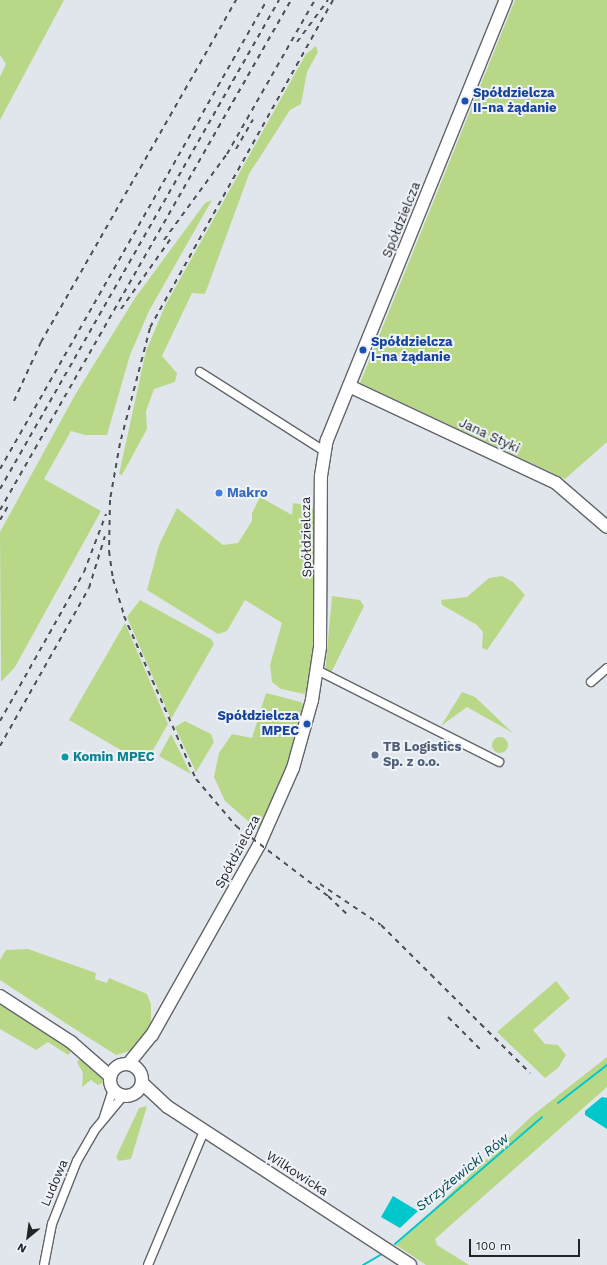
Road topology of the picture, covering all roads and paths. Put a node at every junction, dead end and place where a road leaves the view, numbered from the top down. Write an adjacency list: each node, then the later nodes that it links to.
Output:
1 (506, 0): 3 (street, Spółdzielcza)
2 (200, 372): 4 (street)
3 (349, 386): 4 (street, Spółdzielcza); 5 (street, Jana Styki)
4 (324, 451): 7 (street, Spółdzielcza)
5 (607, 527)
6 (607, 668): 8 (street)
7 (317, 670): 9 (street); 11 (street, Spółdzielcza)
8 (592, 682)
9 (499, 762)
10 (0, 996): 12 (street)
11 (134, 1066): 12 (street); 13 (street)
12 (113, 1071): 14 (street)
13 (139, 1088): 15 (street); 17 (street, Wilkowicka)
14 (113, 1089): 15 (street); 16 (street, Ludowa)
15 (124, 1096): 16 (street, Ludowa)
16 (104, 1117): 18 (street, Ludowa)
17 (204, 1130): 19 (street); 20 (street, Wilkowicka)
18 (44, 1265)
19 (148, 1265)
20 (410, 1265)

